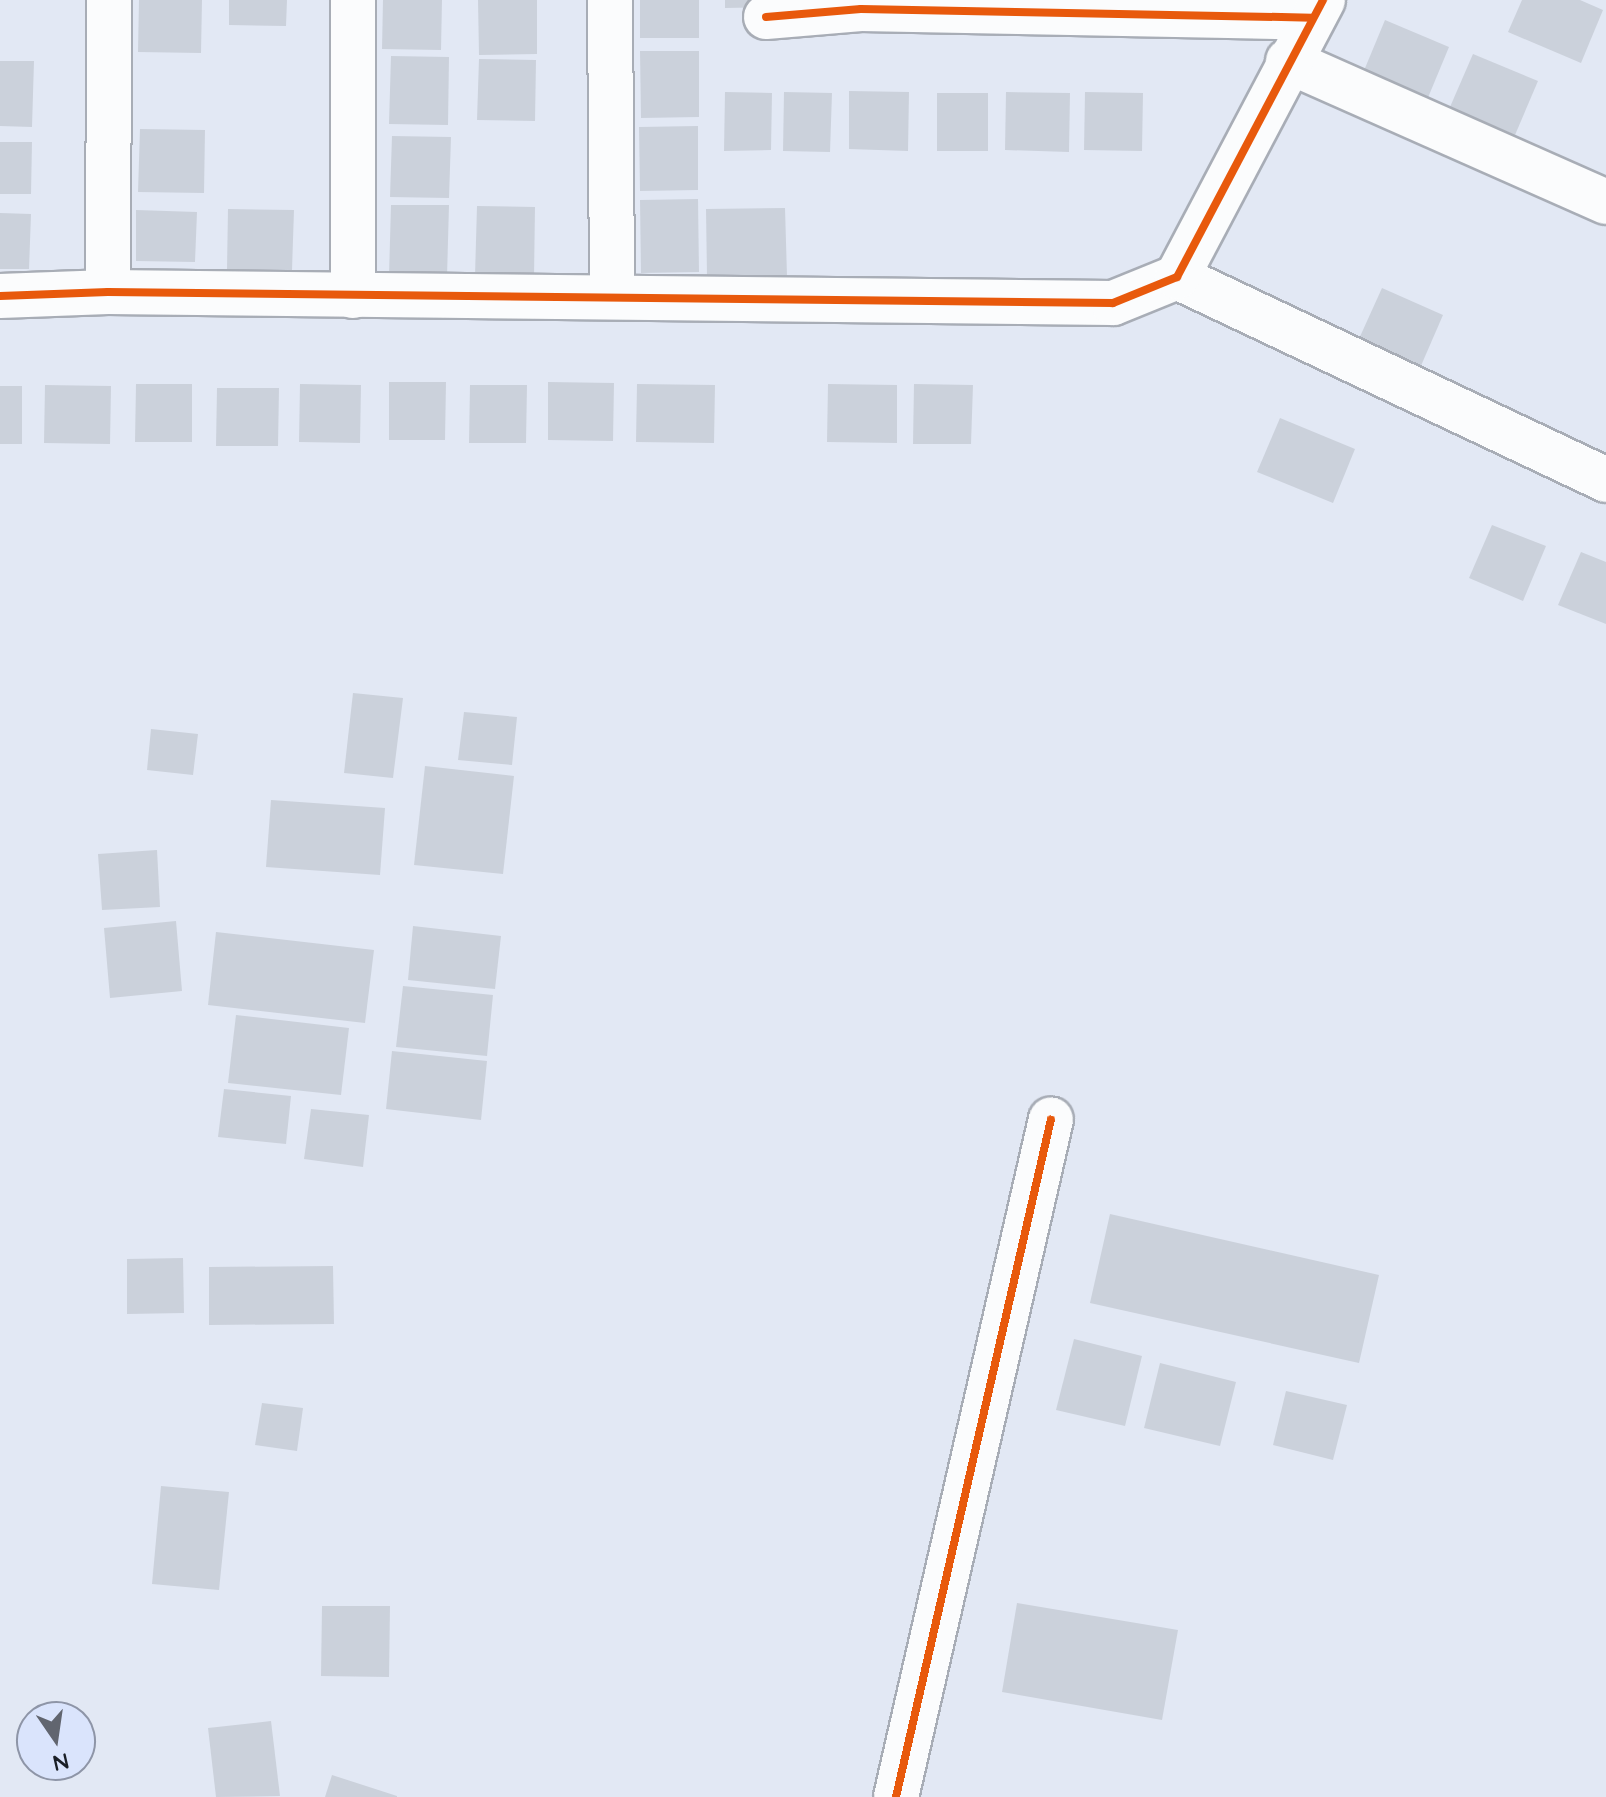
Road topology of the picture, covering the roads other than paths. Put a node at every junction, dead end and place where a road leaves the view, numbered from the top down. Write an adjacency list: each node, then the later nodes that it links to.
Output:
1 (109, 0): 10 (street)
2 (353, 0): 12 (street)
3 (610, 0): 13 (street)
4 (861, 4): 5 (street); 6 (street)
5 (1318, 9): 7 (street)
6 (766, 17)
7 (1288, 61): 8 (street); 9 (street)
8 (1606, 202)
9 (1177, 277): 13 (street); 14 (street)
10 (108, 292): 11 (street); 12 (street)
11 (0, 296)
12 (353, 296): 13 (street)
13 (612, 297)
14 (1606, 480)
15 (1051, 1119): 16 (street)
16 (896, 1797)

